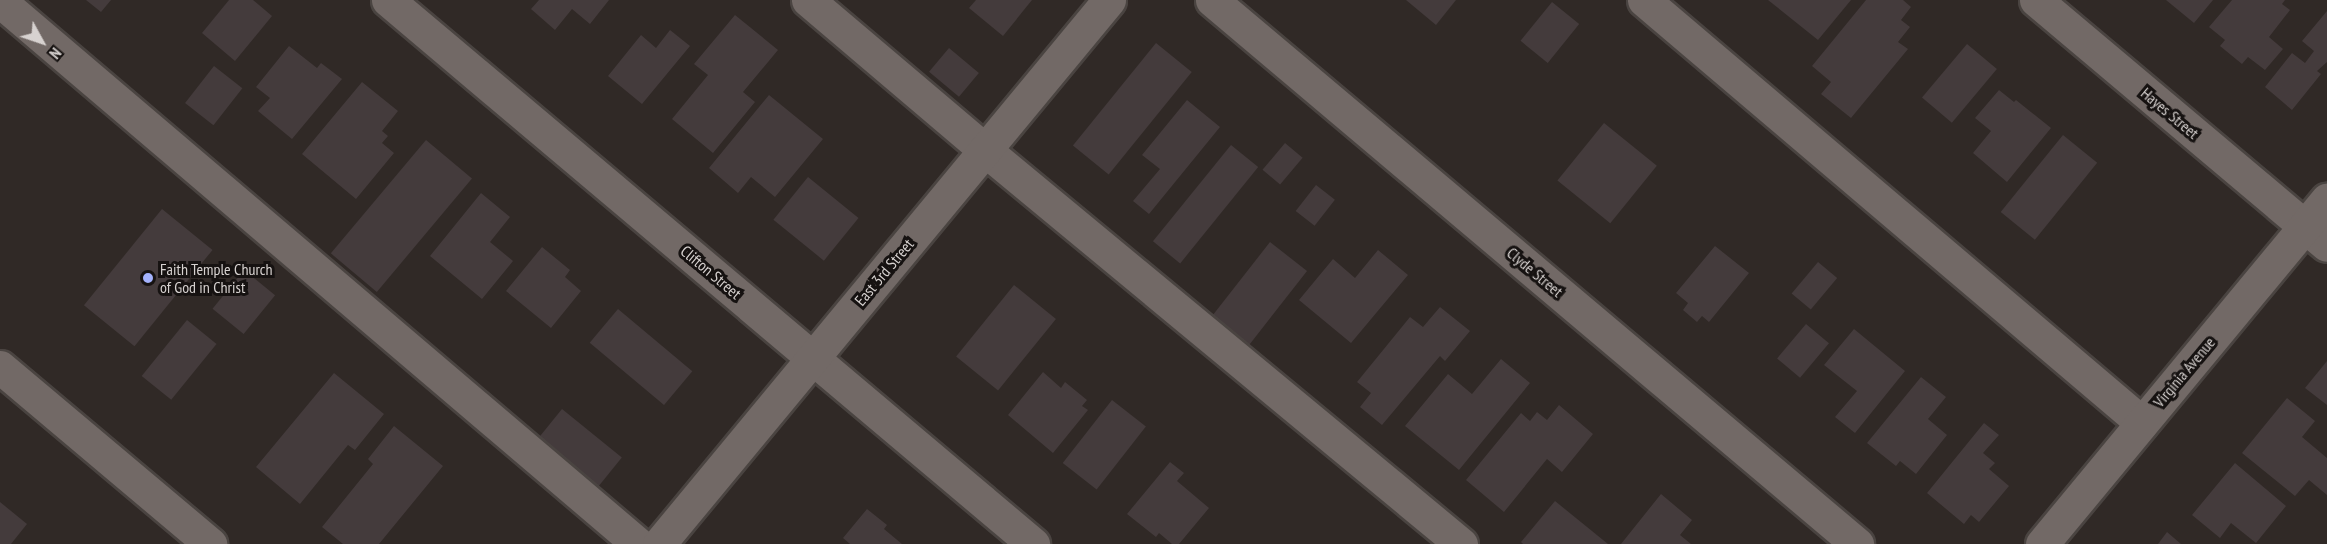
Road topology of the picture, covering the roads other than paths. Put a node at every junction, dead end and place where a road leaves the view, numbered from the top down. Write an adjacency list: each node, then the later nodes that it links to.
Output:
1 (388, 0): 11 (street, Clifton Street)
2 (808, 0): 8 (street)
3 (1109, 0): 8 (street, East 3rd Street)
4 (1212, 0): 19 (street, Clyde Street)
5 (1644, 0): 13 (street)
6 (2036, 0): 10 (street, Hayes Street)
7 (0, 1): 15 (street)
8 (985, 150): 11 (street, East 3rd Street); 18 (street)
9 (2327, 200): 10 (street, Virginia Avenue)
10 (2316, 236): 13 (street, Virginia Avenue)
11 (813, 358): 16 (street, East 3rd Street); 17 (street, Clifton Street)
12 (0, 367): 14 (street)
13 (2142, 423): 20 (street, Virginia Avenue)
14 (210, 544)
15 (638, 544)
16 (659, 544)
17 (1034, 544)
18 (1461, 544)
19 (1857, 544)
20 (2042, 544)

